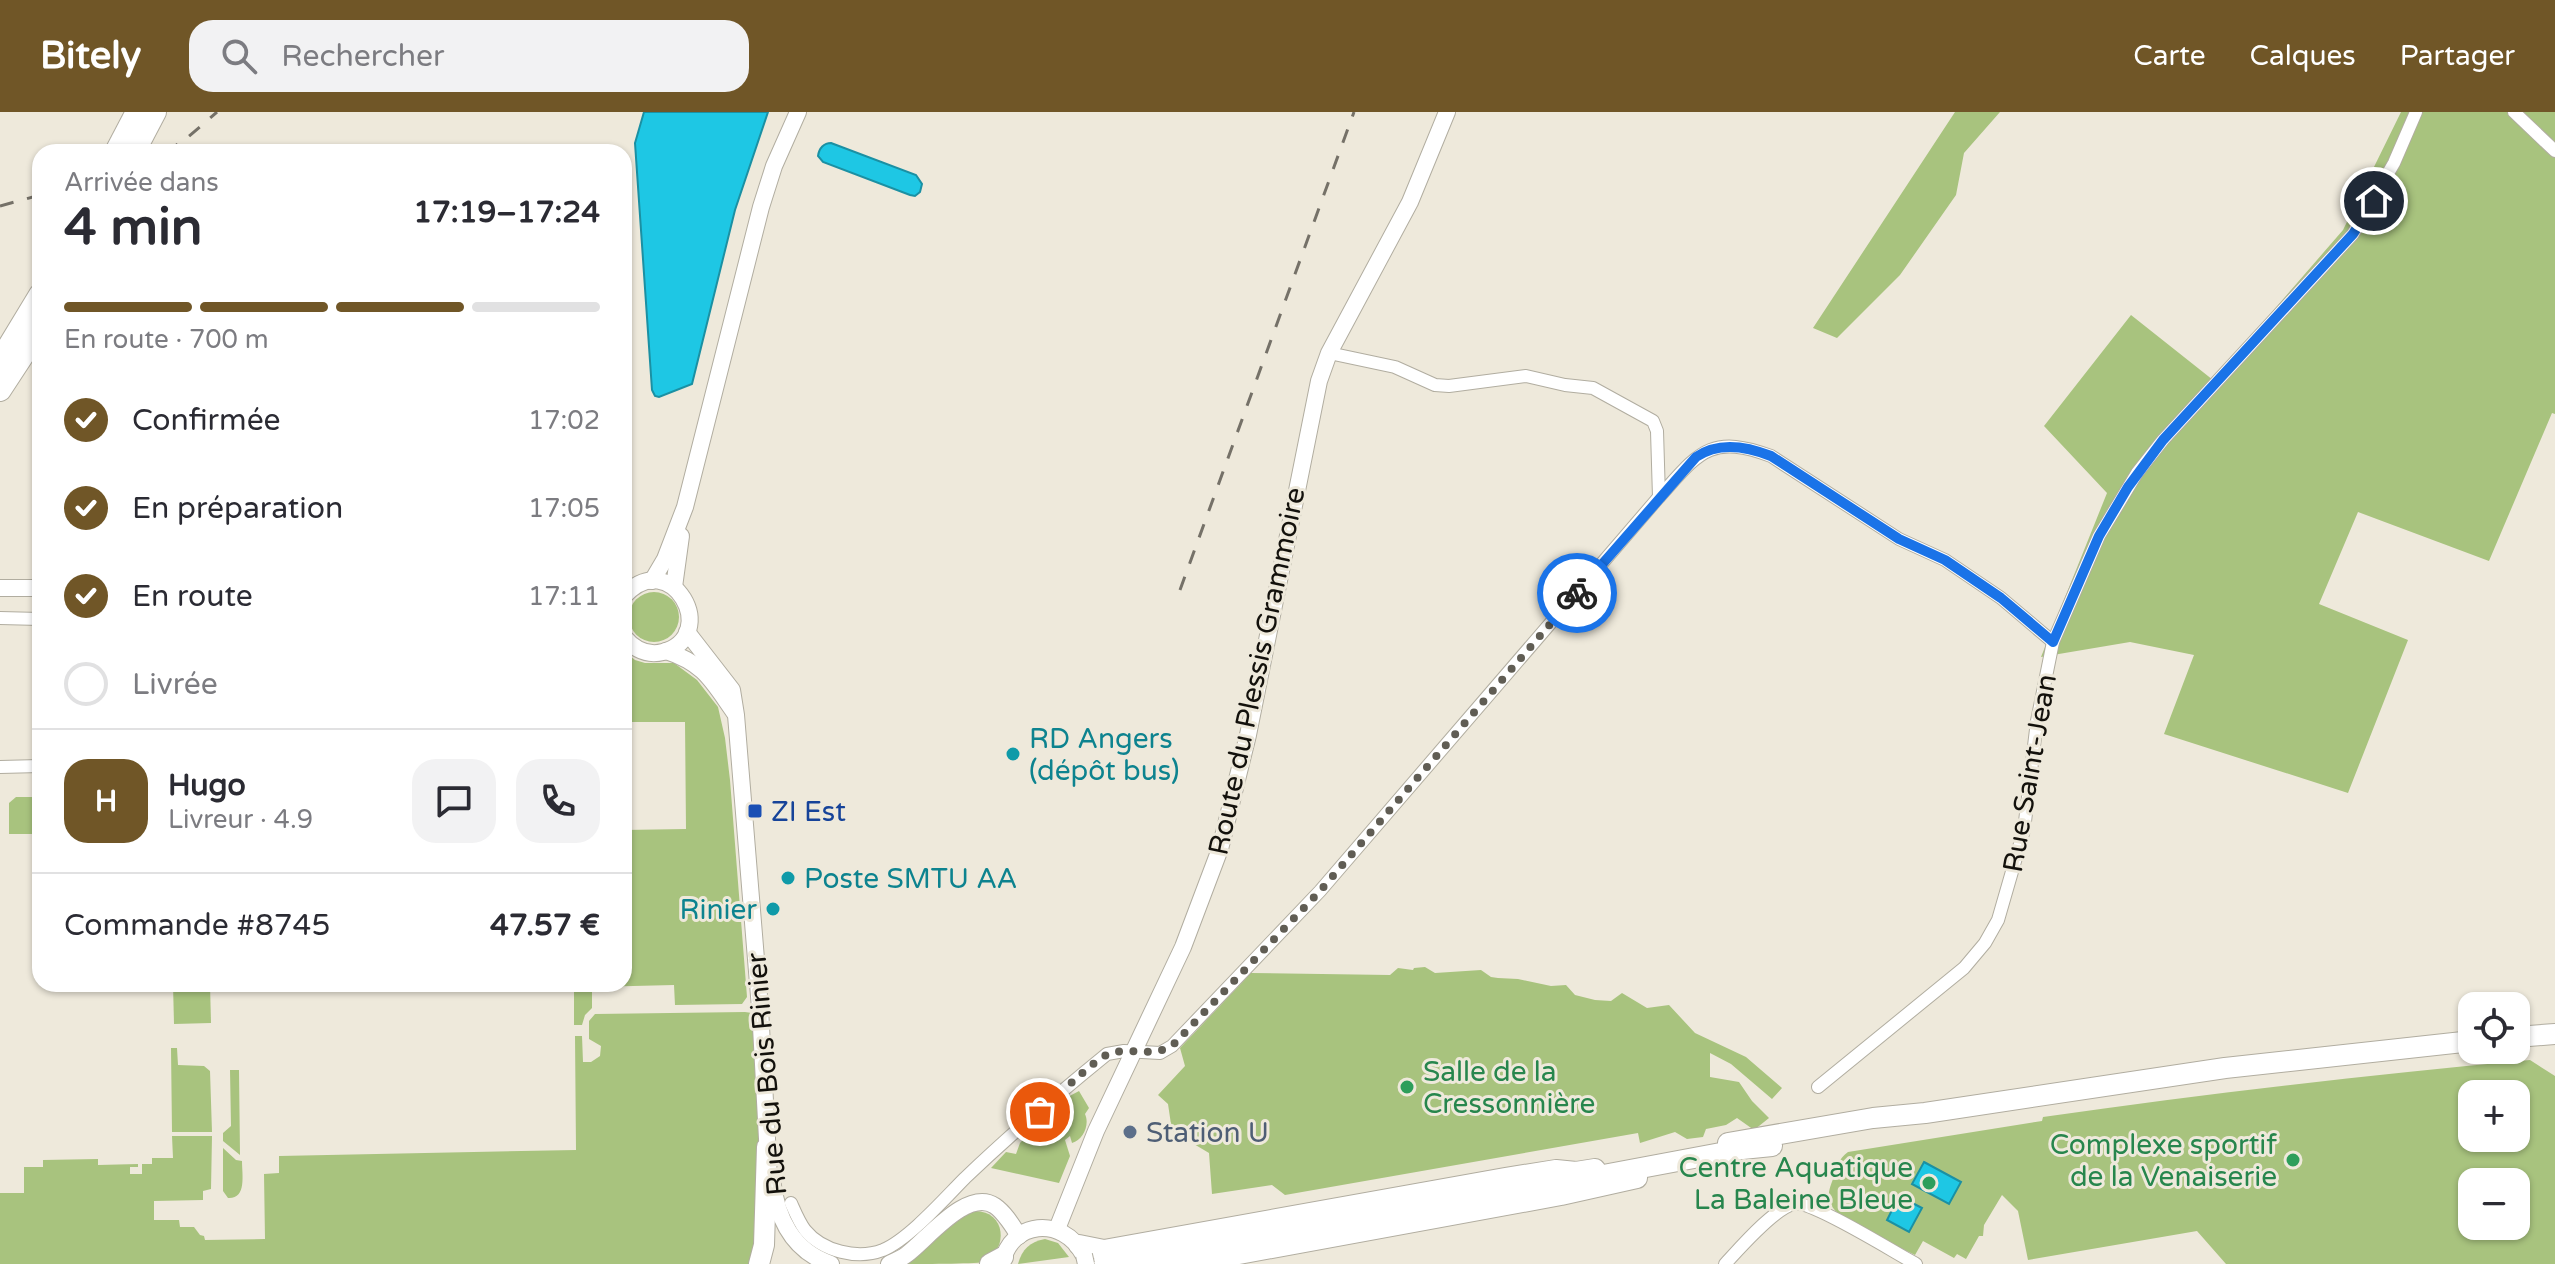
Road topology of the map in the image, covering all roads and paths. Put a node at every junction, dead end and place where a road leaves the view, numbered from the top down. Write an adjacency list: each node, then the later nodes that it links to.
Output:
1 (137, 112): 7 (highway)
2 (155, 112): 8 (highway)
3 (798, 112): 16 (street)
4 (1447, 112): 12 (street, Route du Plessis Grammoire)
5 (2416, 112): 25 (street, Rue Saint-Jean)
6 (2514, 112): 9 (street)
7 (120, 144)
8 (138, 144)
9 (2555, 151)
10 (32, 308): 13 (highway)
11 (32, 341): 14 (highway)
12 (1329, 353): 15 (street); 34 (street, Route du Plessis Grammoire)
13 (0, 361)
14 (0, 390)
15 (1659, 497): 25 (street); 34 (street)
16 (685, 507): 17 (street); 18 (street)
17 (652, 581): 18 (street); 21 (street)
18 (674, 587): 24 (street)
19 (6, 588): 20 (street)
20 (32, 588)
21 (632, 589)
22 (0, 618): 23 (street)
23 (32, 619)
24 (687, 632): 27 (street); 28 (street, Rue du Bois Rinier)
25 (2053, 642): 35 (street, Rue Saint-Jean)
26 (632, 645): 27 (street, Rue du Bois Rinier)
27 (666, 651): 28 (street, Rue du Bois Rinier)
28 (736, 715): 38 (street, Rue du Bois Rinier)
29 (32, 766): 30 (street)
30 (0, 767)
31 (2555, 1034): 32 (main road)
32 (2530, 1036)
33 (2458, 1043): 36 (main road)
34 (1135, 1052): 40 (street); 41 (street, Route du Plessis Grammoire)
35 (1818, 1087)
36 (1925, 1113): 37 (main road); 39 (main road)
37 (1772, 1146): 48 (main road); 49 (main road)
38 (767, 1147): 45 (main road); 46 (street, Rue du Bois Rinier)
39 (1576, 1172): 43 (main road); 43 (main road)
40 (791, 1203)
41 (1057, 1229): 42 (street); 43 (street)
42 (1019, 1236): 44 (street); 47 (street)
43 (1088, 1256)
44 (998, 1262)
45 (759, 1264)
46 (831, 1264)
47 (889, 1264)
48 (1128, 1264)
49 (1184, 1264)
50 (1725, 1264): 51 (street)
51 (1916, 1264)

